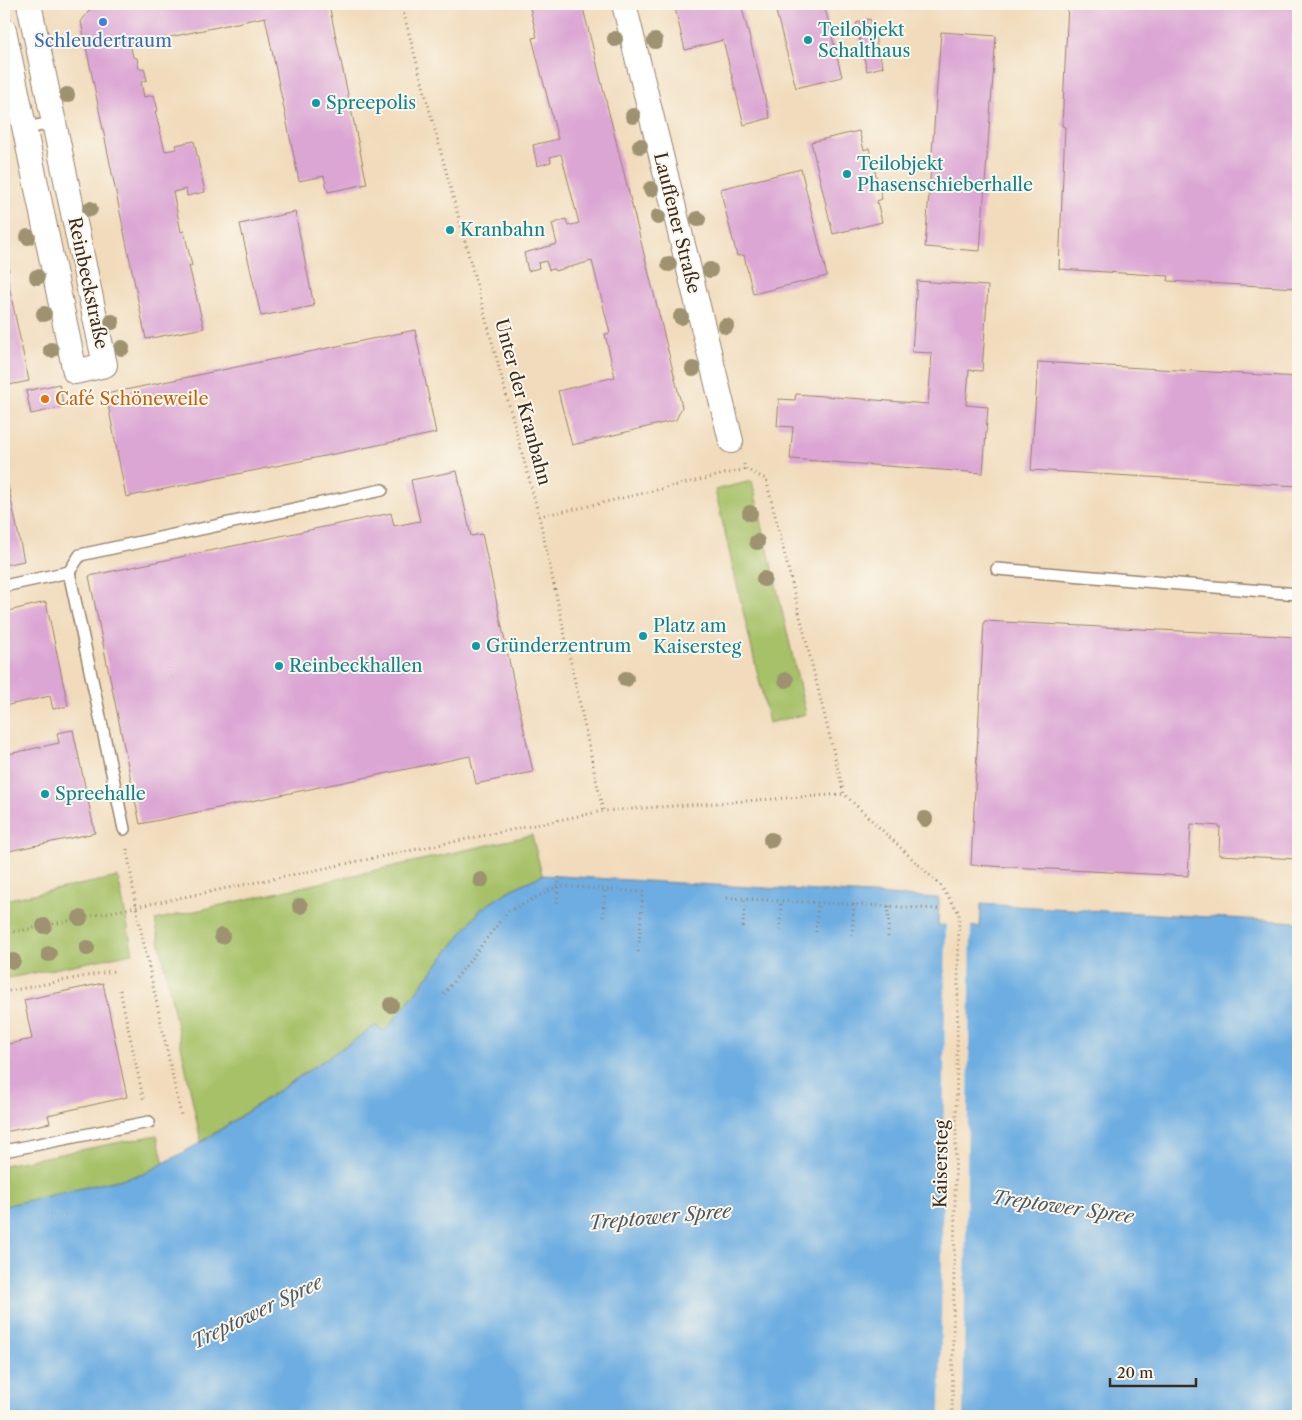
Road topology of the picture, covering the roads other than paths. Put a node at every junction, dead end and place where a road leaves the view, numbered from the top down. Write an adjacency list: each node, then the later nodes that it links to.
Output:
1 (29, 4): 4 (street, Reinbeckstraße)
2 (624, 4): 6 (street, Lauffener Straße)
3 (4, 30): 5 (street, Reinbeckstraße)
4 (54, 123): 5 (lane); 5 (street, Reinbeckstraße)
5 (24, 128)
6 (731, 441)
7 (382, 490): 9 (lane)
8 (997, 569): 11 (lane)
9 (68, 572): 10 (lane); 12 (lane)
10 (4, 586)
11 (1298, 594)
12 (124, 828)
13 (149, 1122): 14 (lane)
14 (4, 1151)

